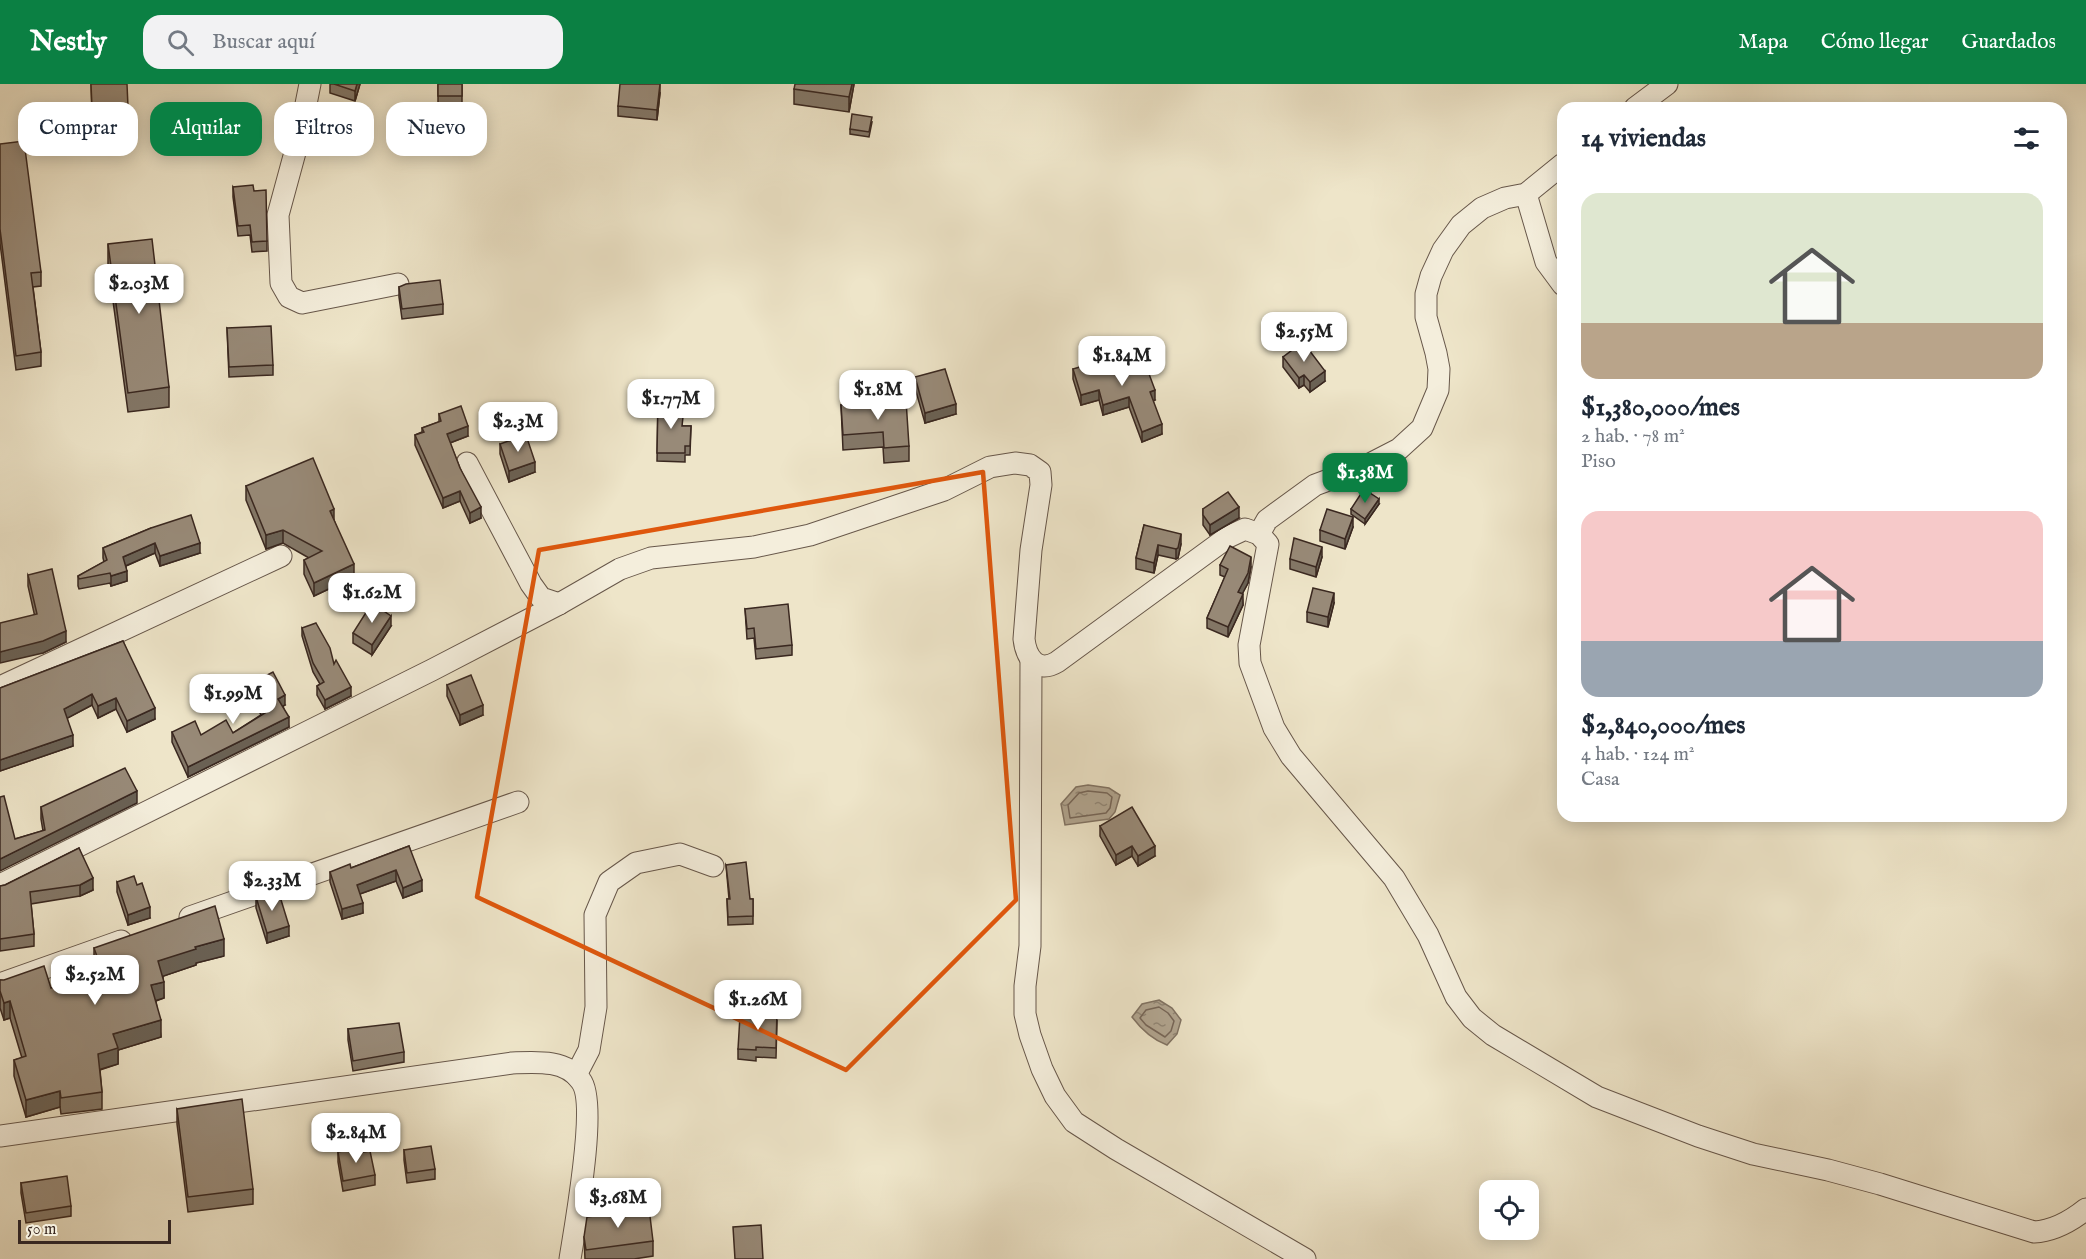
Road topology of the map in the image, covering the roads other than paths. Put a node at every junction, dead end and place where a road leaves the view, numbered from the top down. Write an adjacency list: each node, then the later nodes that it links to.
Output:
1 (310, 84): 7 (street)
2 (1668, 84): 3 (street)
3 (1643, 102)
4 (1557, 169): 5 (street)
5 (1526, 194): 6 (street); 9 (street)
6 (1557, 277)
7 (398, 284)
8 (468, 463): 11 (street)
9 (1259, 534): 12 (street); 22 (street)
10 (281, 556): 13 (street)
11 (559, 604): 12 (street); 16 (street)
12 (1031, 660): 24 (street)
13 (0, 687)
14 (518, 802): 17 (street)
15 (713, 866): 20 (street)
16 (0, 885)
17 (169, 924)
18 (135, 936): 19 (street)
19 (0, 984)
20 (576, 1075): 21 (street); 23 (street)
21 (0, 1136)
22 (2086, 1209)
23 (570, 1259)
24 (1305, 1259)

